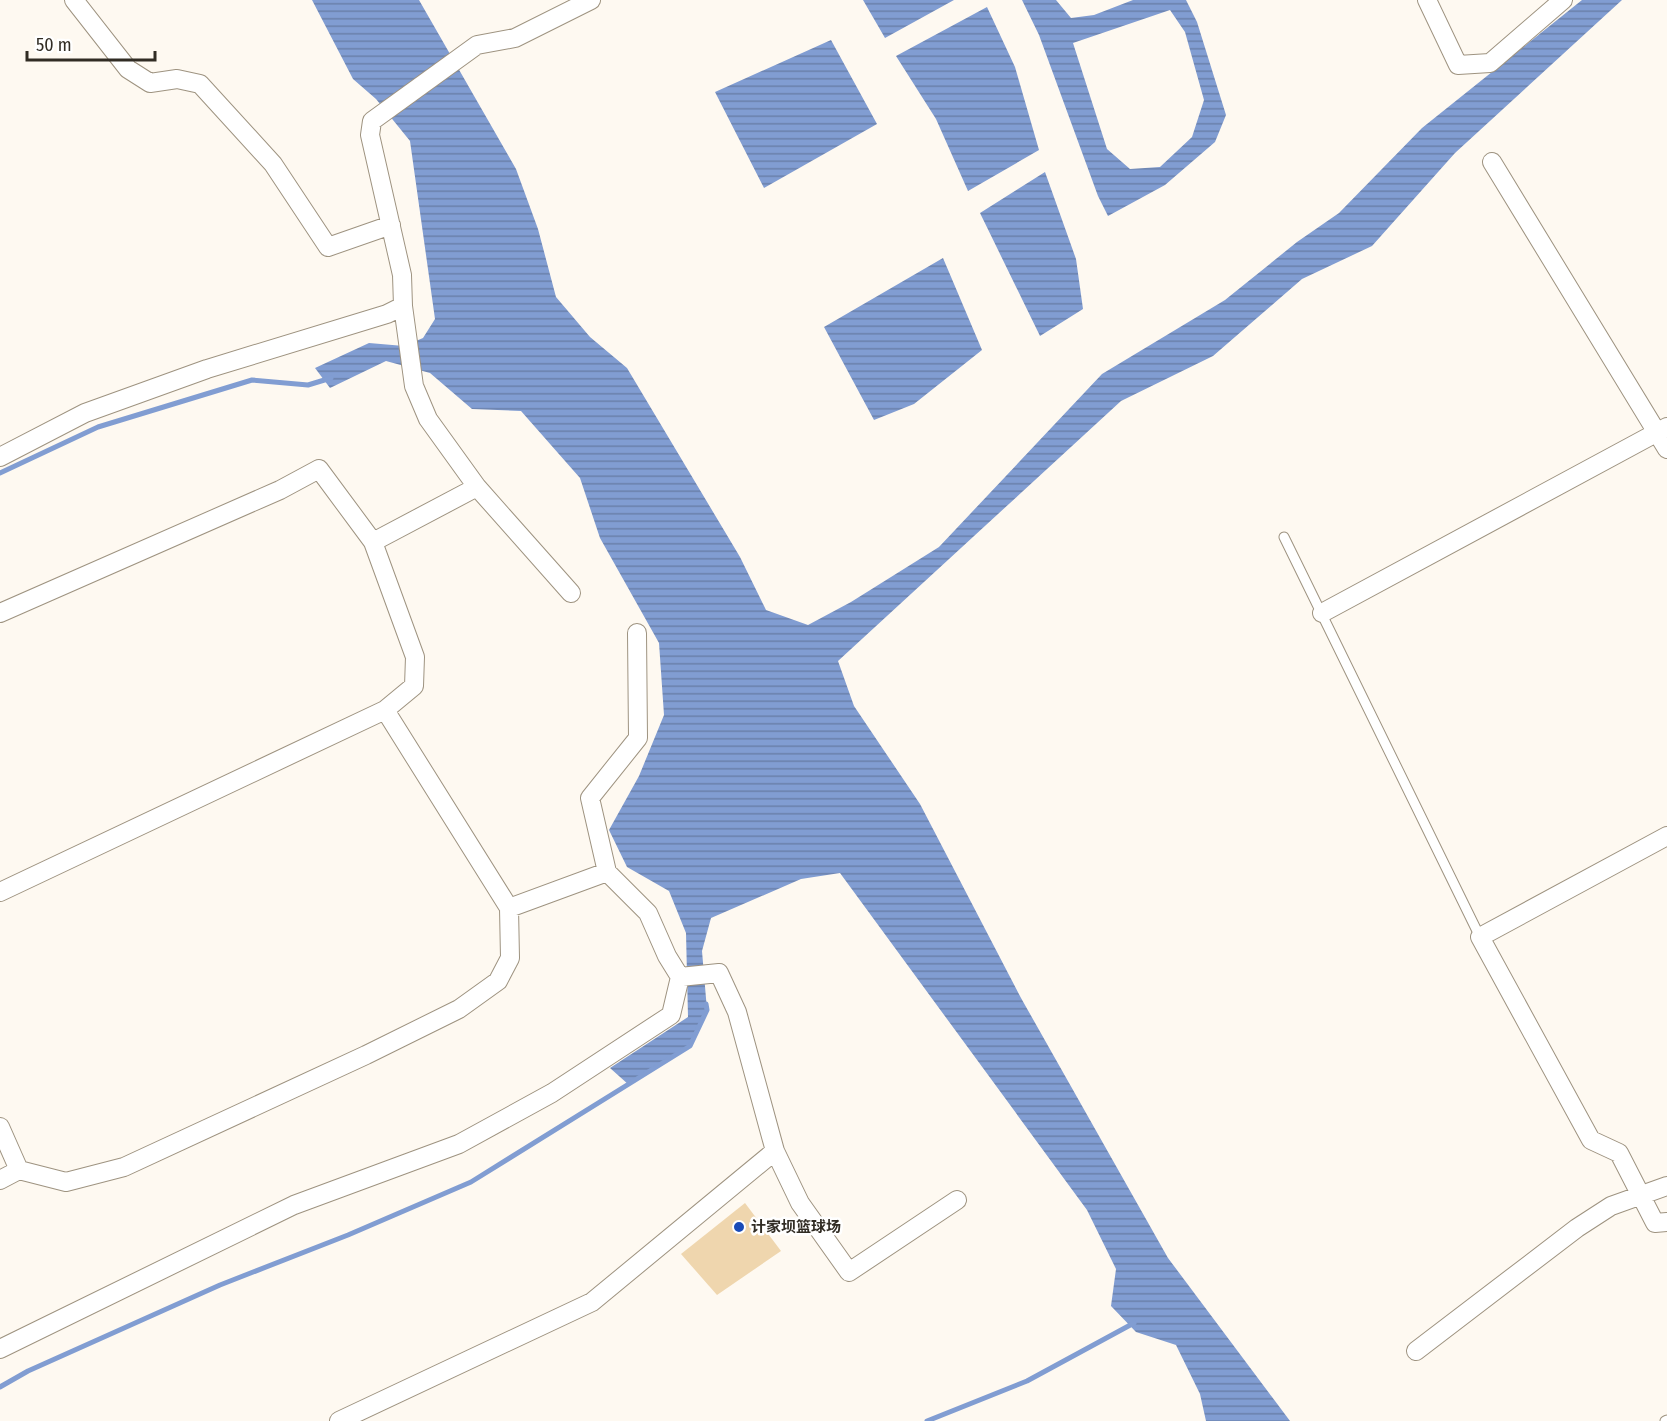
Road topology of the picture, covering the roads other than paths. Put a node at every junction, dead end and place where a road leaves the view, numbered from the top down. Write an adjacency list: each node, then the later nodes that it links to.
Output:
1 (74, 0): 6 (street)
2 (591, 0): 6 (street)
3 (1427, 0): 4 (street)
4 (1563, 0)
5 (1492, 162): 8 (street)
6 (391, 225): 7 (street)
7 (403, 306): 10 (street); 11 (street)
8 (1662, 430): 9 (street); 16 (street)
9 (1667, 449)
10 (0, 457)
11 (477, 488): 13 (street); 14 (street)
12 (1284, 537): 16 (lane)
13 (373, 542): 15 (street); 18 (street)
14 (570, 593)
15 (0, 613)
16 (1322, 613): 23 (lane)
17 (637, 633): 20 (street)
18 (385, 710): 21 (street); 22 (street)
19 (1667, 836): 23 (street)
20 (607, 872): 22 (street); 24 (street)
21 (0, 892)
22 (509, 908): 27 (street)
23 (1480, 937): 30 (street)
24 (680, 977): 26 (street); 33 (street)
25 (0, 1127): 27 (street)
26 (775, 1151): 31 (street); 35 (street)
27 (19, 1170): 28 (street)
28 (0, 1180)
29 (1667, 1186): 30 (street)
30 (1640, 1194): 32 (street); 34 (street)
31 (957, 1200)
32 (1667, 1222)
33 (0, 1349)
34 (1416, 1351)
35 (339, 1421)

